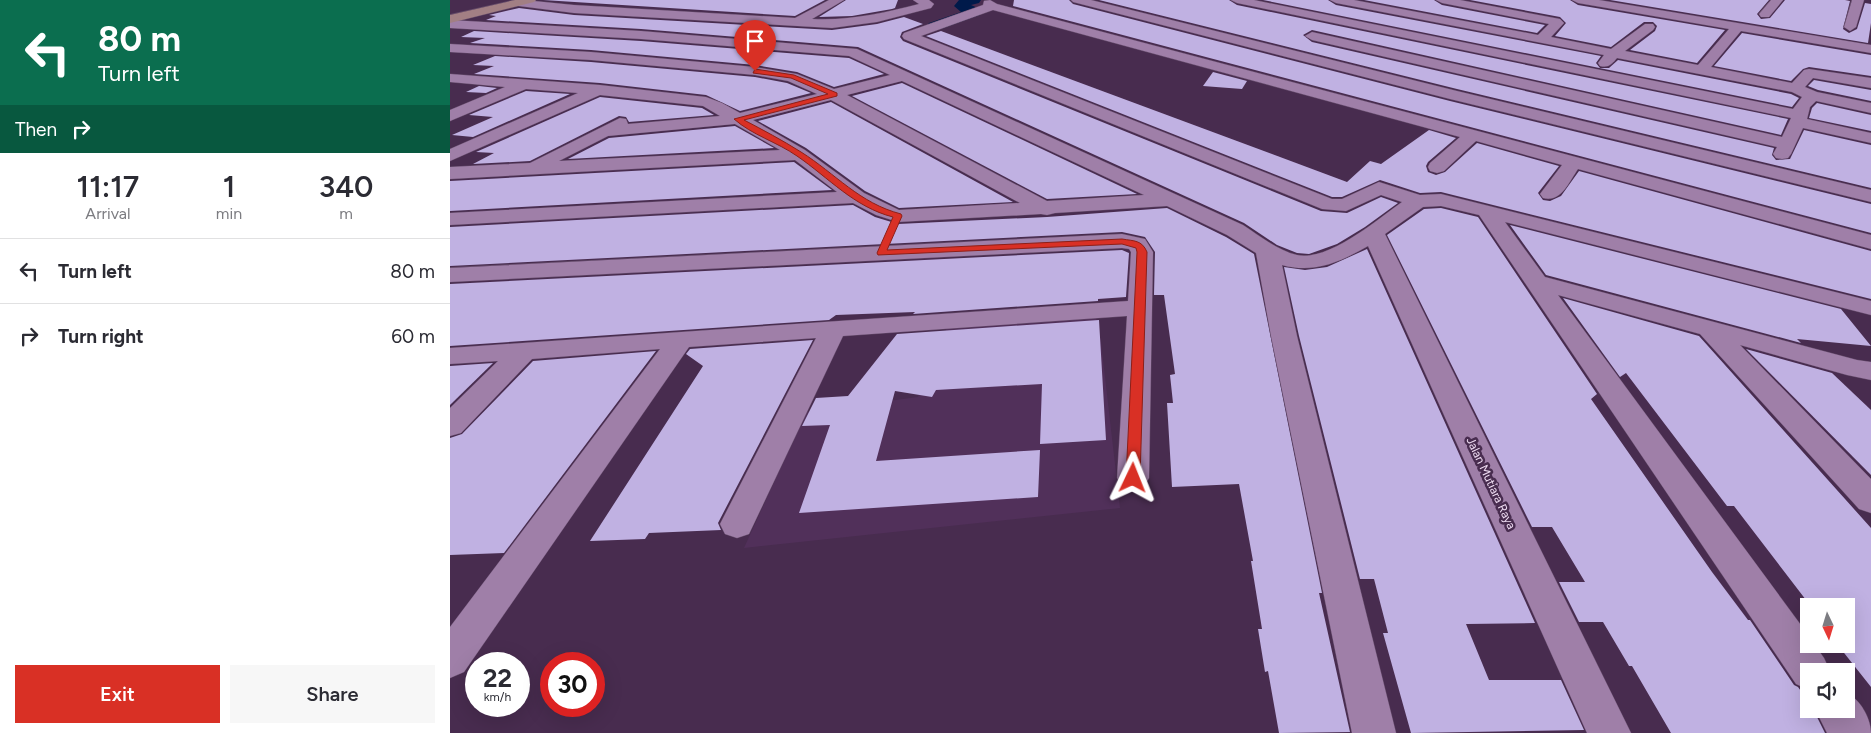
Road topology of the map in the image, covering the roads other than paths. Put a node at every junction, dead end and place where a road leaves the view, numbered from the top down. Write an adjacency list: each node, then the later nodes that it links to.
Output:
1 (613, 0): 17 (street)
2 (648, 0): 21 (street)
3 (919, 0): 25 (street)
4 (1077, 0): 34 (street)
5 (1237, 0): 29 (street)
6 (1336, 0): 20 (street)
7 (1442, 0): 36 (street)
8 (1578, 0): 31 (street)
9 (1777, 0): 23 (street)
10 (1858, 0): 32 (street)
11 (524, 1): 17 (street); 19 (street)
12 (844, 3): 25 (street); 27 (street)
13 (995, 3): 40 (street); 76 (street)
14 (699, 4): 22 (street)
15 (1411, 4): 20 (street)
16 (450, 8): 19 (street)
17 (574, 9): 21 (street)
18 (758, 9): 24 (street)
19 (484, 11): 26 (street)
20 (1393, 11): 29 (street); 36 (street)
21 (620, 12): 22 (street)
22 (674, 15): 24 (street)
23 (1784, 17)
24 (740, 18): 27 (street)
25 (877, 18): 27 (street)
26 (450, 19)
27 (797, 22)
28 (450, 24): 33 (street)
29 (1363, 26): 46 (street)
30 (1649, 27): 41 (street)
31 (1738, 27): 39 (street); 45 (street)
32 (1864, 29)
33 (641, 35): 42 (street); 48 (street)
34 (1216, 35): 40 (street); 43 (street)
35 (1312, 36): 37 (street)
36 (1540, 40): 41 (street)
37 (1333, 41): 43 (street); 44 (street)
38 (450, 48): 42 (street)
39 (1871, 49)
40 (1167, 53): 59 (street)
41 (1613, 54): 45 (street); 46 (street)
42 (591, 56): 50 (street); 54 (street)
43 (1298, 56): 47 (street)
44 (1404, 57): 47 (street); 61 (street)
45 (1701, 70): 52 (street)
46 (1596, 73): 61 (street)
47 (1372, 74): 55 (street)
48 (903, 76): 54 (street); 75 (street)
49 (452, 79): 50 (street)
50 (527, 83): 53 (street); 60 (street)
51 (1871, 83): 52 (street)
52 (1796, 88): 56 (street)
53 (600, 90): 57 (street); 67 (street)
54 (834, 95): 62 (street); 77 (street)
55 (1456, 96): 59 (street); 73 (street)
56 (1812, 96): 58 (street); 61 (street)
57 (669, 97): 62 (street); 63 (street)
58 (1871, 108)
59 (1431, 113): 64 (street)
60 (450, 116)
61 (1799, 118): 65 (street)
62 (738, 119): 63 (street); 66 (street)
63 (605, 131): 70 (street)
64 (1473, 135): 68 (street); 69 (street)
65 (1871, 138)
66 (799, 154): 70 (street); 74 (street)
67 (450, 156)
68 (1574, 162): 72 (street); 82 (street)
69 (1437, 167)
70 (530, 169): 71 (street)
71 (450, 173)
72 (1550, 194)
73 (1871, 196)
74 (854, 197): 79 (street); 80 (street)
75 (1172, 200): 77 (street); 83 (street)
76 (1418, 201): 78 (street); 81 (street)
77 (1047, 209): 79 (street)
78 (1486, 211): 86 (street); 88 (street)
79 (898, 216): 84 (street)
80 (450, 219)
81 (1373, 232): 83 (street); 103 (street, Jalan Mutiara Raya)
82 (1871, 242)
83 (1266, 249): 102 (street)
84 (881, 253): 85 (street); 87 (street)
85 (450, 275)
86 (1538, 282): 90 (street); 100 (street)
87 (1140, 308): 89 (street); 96 (street)
88 (1871, 308)
89 (834, 329): 91 (street); 98 (street)
90 (1709, 329): 94 (street); 97 (street)
91 (681, 340): 92 (street); 99 (street)
92 (523, 352): 93 (street); 95 (street)
93 (450, 356)
94 (1871, 371)
95 (450, 426)
96 (1133, 478)
97 (1871, 500)
98 (737, 524)
99 (450, 659)
100 (1804, 663)
101 (1842, 718): 104 (street)
102 (1374, 733)
103 (1609, 733)
104 (1853, 733)

